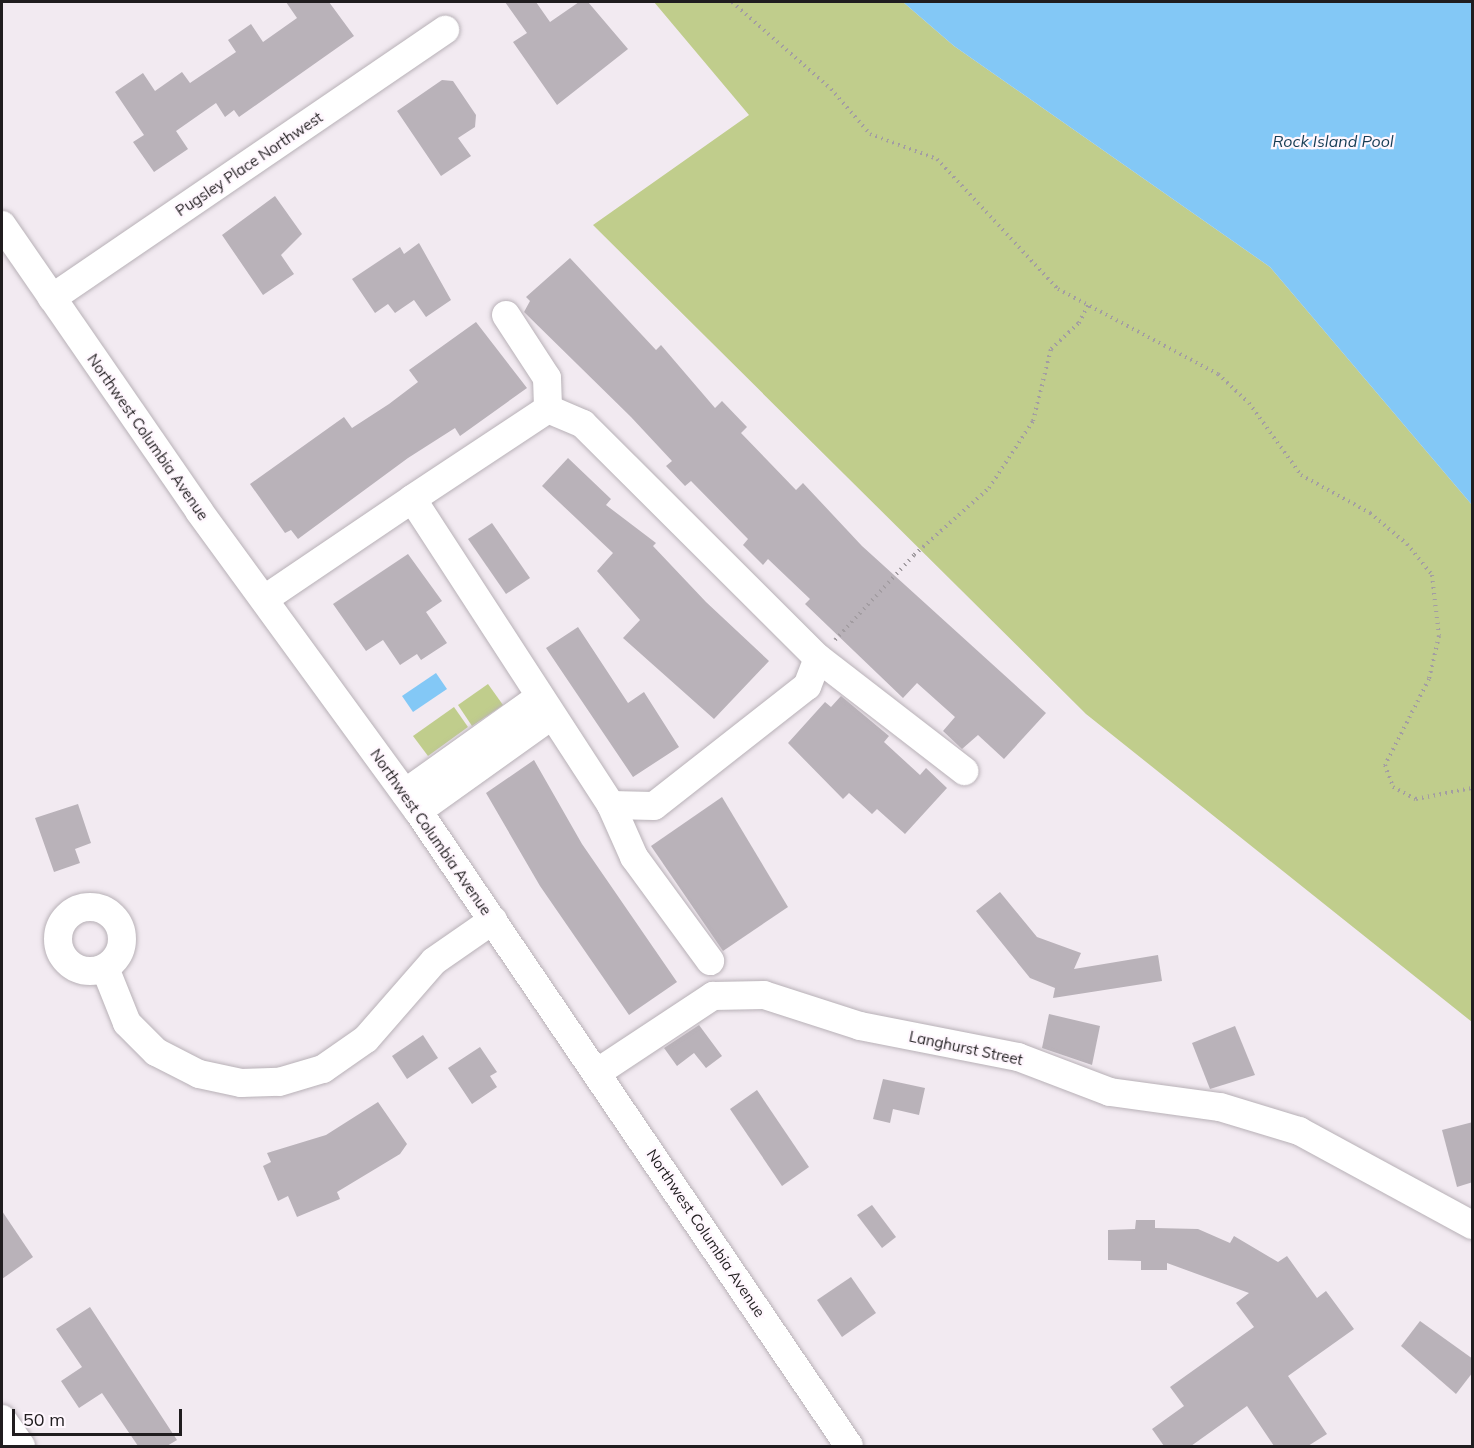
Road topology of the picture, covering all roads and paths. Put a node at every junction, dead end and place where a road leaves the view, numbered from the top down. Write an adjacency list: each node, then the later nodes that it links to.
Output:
1 (732, 2): 5 (path)
2 (446, 30): 4 (street, Pugsley Place Northwest)
3 (2, 225): 4 (street, Northwest Columbia Avenue)
4 (52, 298): 9 (street, Northwest Columbia Avenue)
5 (1088, 305): 10 (path); 13 (path)
6 (506, 315): 7 (street)
7 (548, 409): 8 (street); 10 (street)
8 (412, 499): 9 (street); 11 (street)
9 (266, 598): 14 (street, Northwest Columbia Avenue)
10 (818, 658): 12 (street); 15 (street)
11 (543, 708): 14 (street); 15 (street)
12 (964, 771)
13 (1473, 788)
14 (411, 802): 16 (street, Northwest Columbia Avenue)
15 (611, 805): 17 (street)
16 (493, 920): 18 (street); 19 (street, Northwest Columbia Avenue)
17 (710, 961)
18 (105, 968)
19 (598, 1072): 20 (street, Langhurst Street); 21 (street, Northwest Columbia Avenue)
20 (1473, 1225)
21 (849, 1446)

